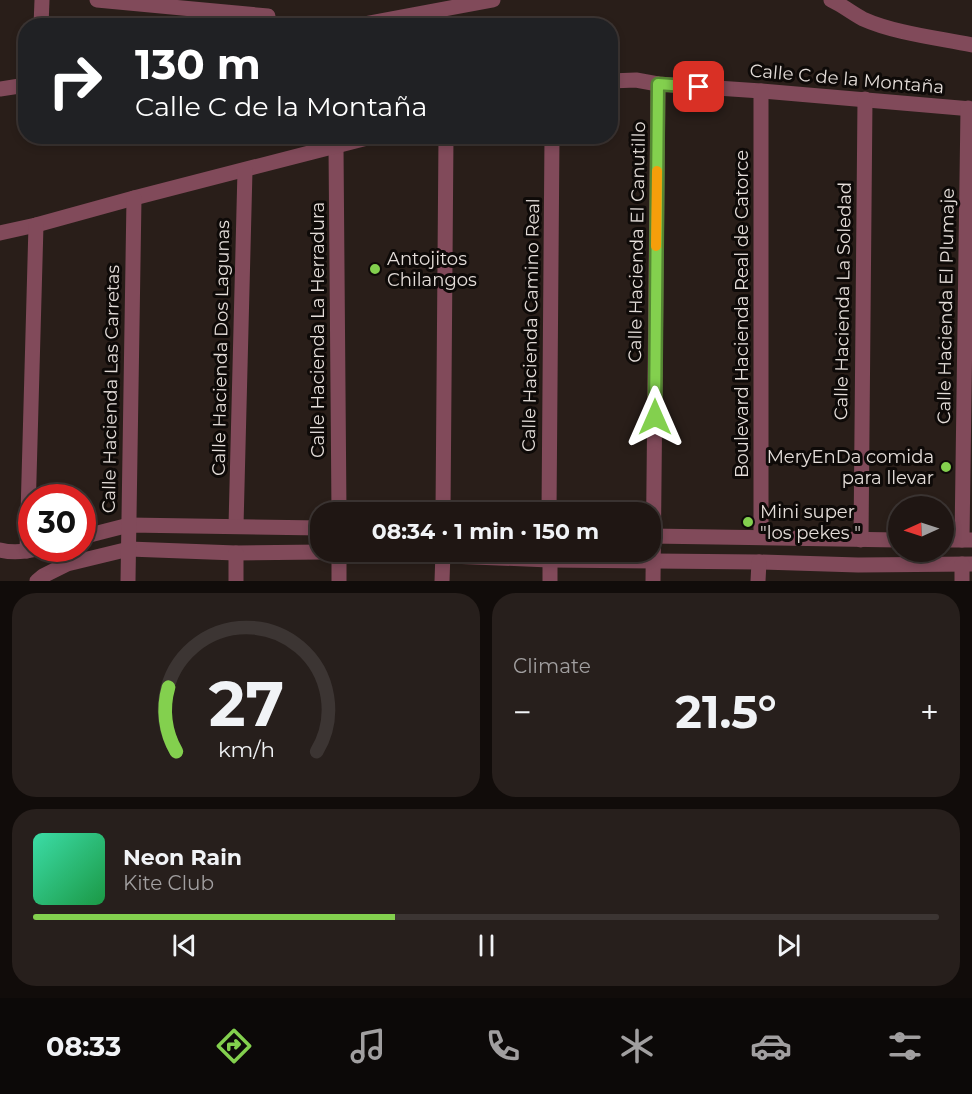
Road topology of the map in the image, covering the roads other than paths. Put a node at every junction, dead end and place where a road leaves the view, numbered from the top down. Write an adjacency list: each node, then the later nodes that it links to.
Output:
1 (42, 0): 6 (street)
2 (97, 0): 7 (street)
3 (269, 0): 8 (street)
4 (493, 0): 9 (street)
5 (831, 0): 10 (street)
6 (41, 18)
7 (243, 18)
8 (267, 18)
9 (396, 18)
10 (972, 45)
11 (618, 81): 12 (street, Calle C de la Montaña)
12 (658, 84): 15 (street, Calle C de la Montaña); 30 (street, Calle Hacienda El Canutillo)
13 (18, 86): 14 (street)
14 (0, 89)
15 (761, 91): 16 (street, Calle C de la Montaña); 36 (street, Boulevard Hacienda Real de Catorce)
16 (865, 99): 17 (street, Calle C de la Montaña); 37 (street, Calle Hacienda La Soledad)
17 (970, 109): 39 (street, Calle Hacienda El Plumaje)
18 (347, 144): 21 (street)
19 (446, 144): 28 (street)
20 (552, 144): 29 (street, Calle Hacienda Camino Real)
21 (336, 147): 22 (street); 27 (street, Calle Hacienda La Herradura)
22 (245, 170): 23 (street); 32 (street, Calle Hacienda Dos Lagunas)
23 (134, 198): 24 (street); 31 (street, Calle Hacienda Las Carretas)
24 (36, 225): 25 (street); 26 (street)
25 (0, 233)
26 (33, 484)
27 (339, 502)
28 (443, 502)
29 (549, 502)
30 (652, 502)
31 (129, 525): 32 (street); 34 (street); 40 (street, Calle Hacienda Las Carretas)
32 (236, 526): 33 (street)
33 (310, 528)
34 (96, 533)
35 (661, 536): 36 (street)
36 (761, 537): 37 (street)
37 (861, 540): 38 (street)
38 (888, 540)
39 (967, 540)
40 (129, 549): 44 (street); 53 (street); 54 (street, Calle Hacienda Las Carretas)
41 (0, 550): 42 (street)
42 (18, 551)
43 (310, 552): 44 (street)
44 (236, 553): 55 (street)
45 (339, 562): 56 (street)
46 (443, 562): 57 (street)
47 (550, 562): 58 (street)
48 (653, 562): 59 (street, Calle Hacienda El Canutillo)
49 (661, 562): 50 (street)
50 (759, 562): 52 (street); 60 (street)
51 (967, 564): 52 (street); 62 (street)
52 (858, 565): 61 (street)
53 (37, 581)
54 (128, 581)
55 (236, 581)
56 (339, 581)
57 (442, 581)
58 (550, 581)
59 (652, 581)
60 (758, 581)
61 (858, 581)
62 (962, 581)

